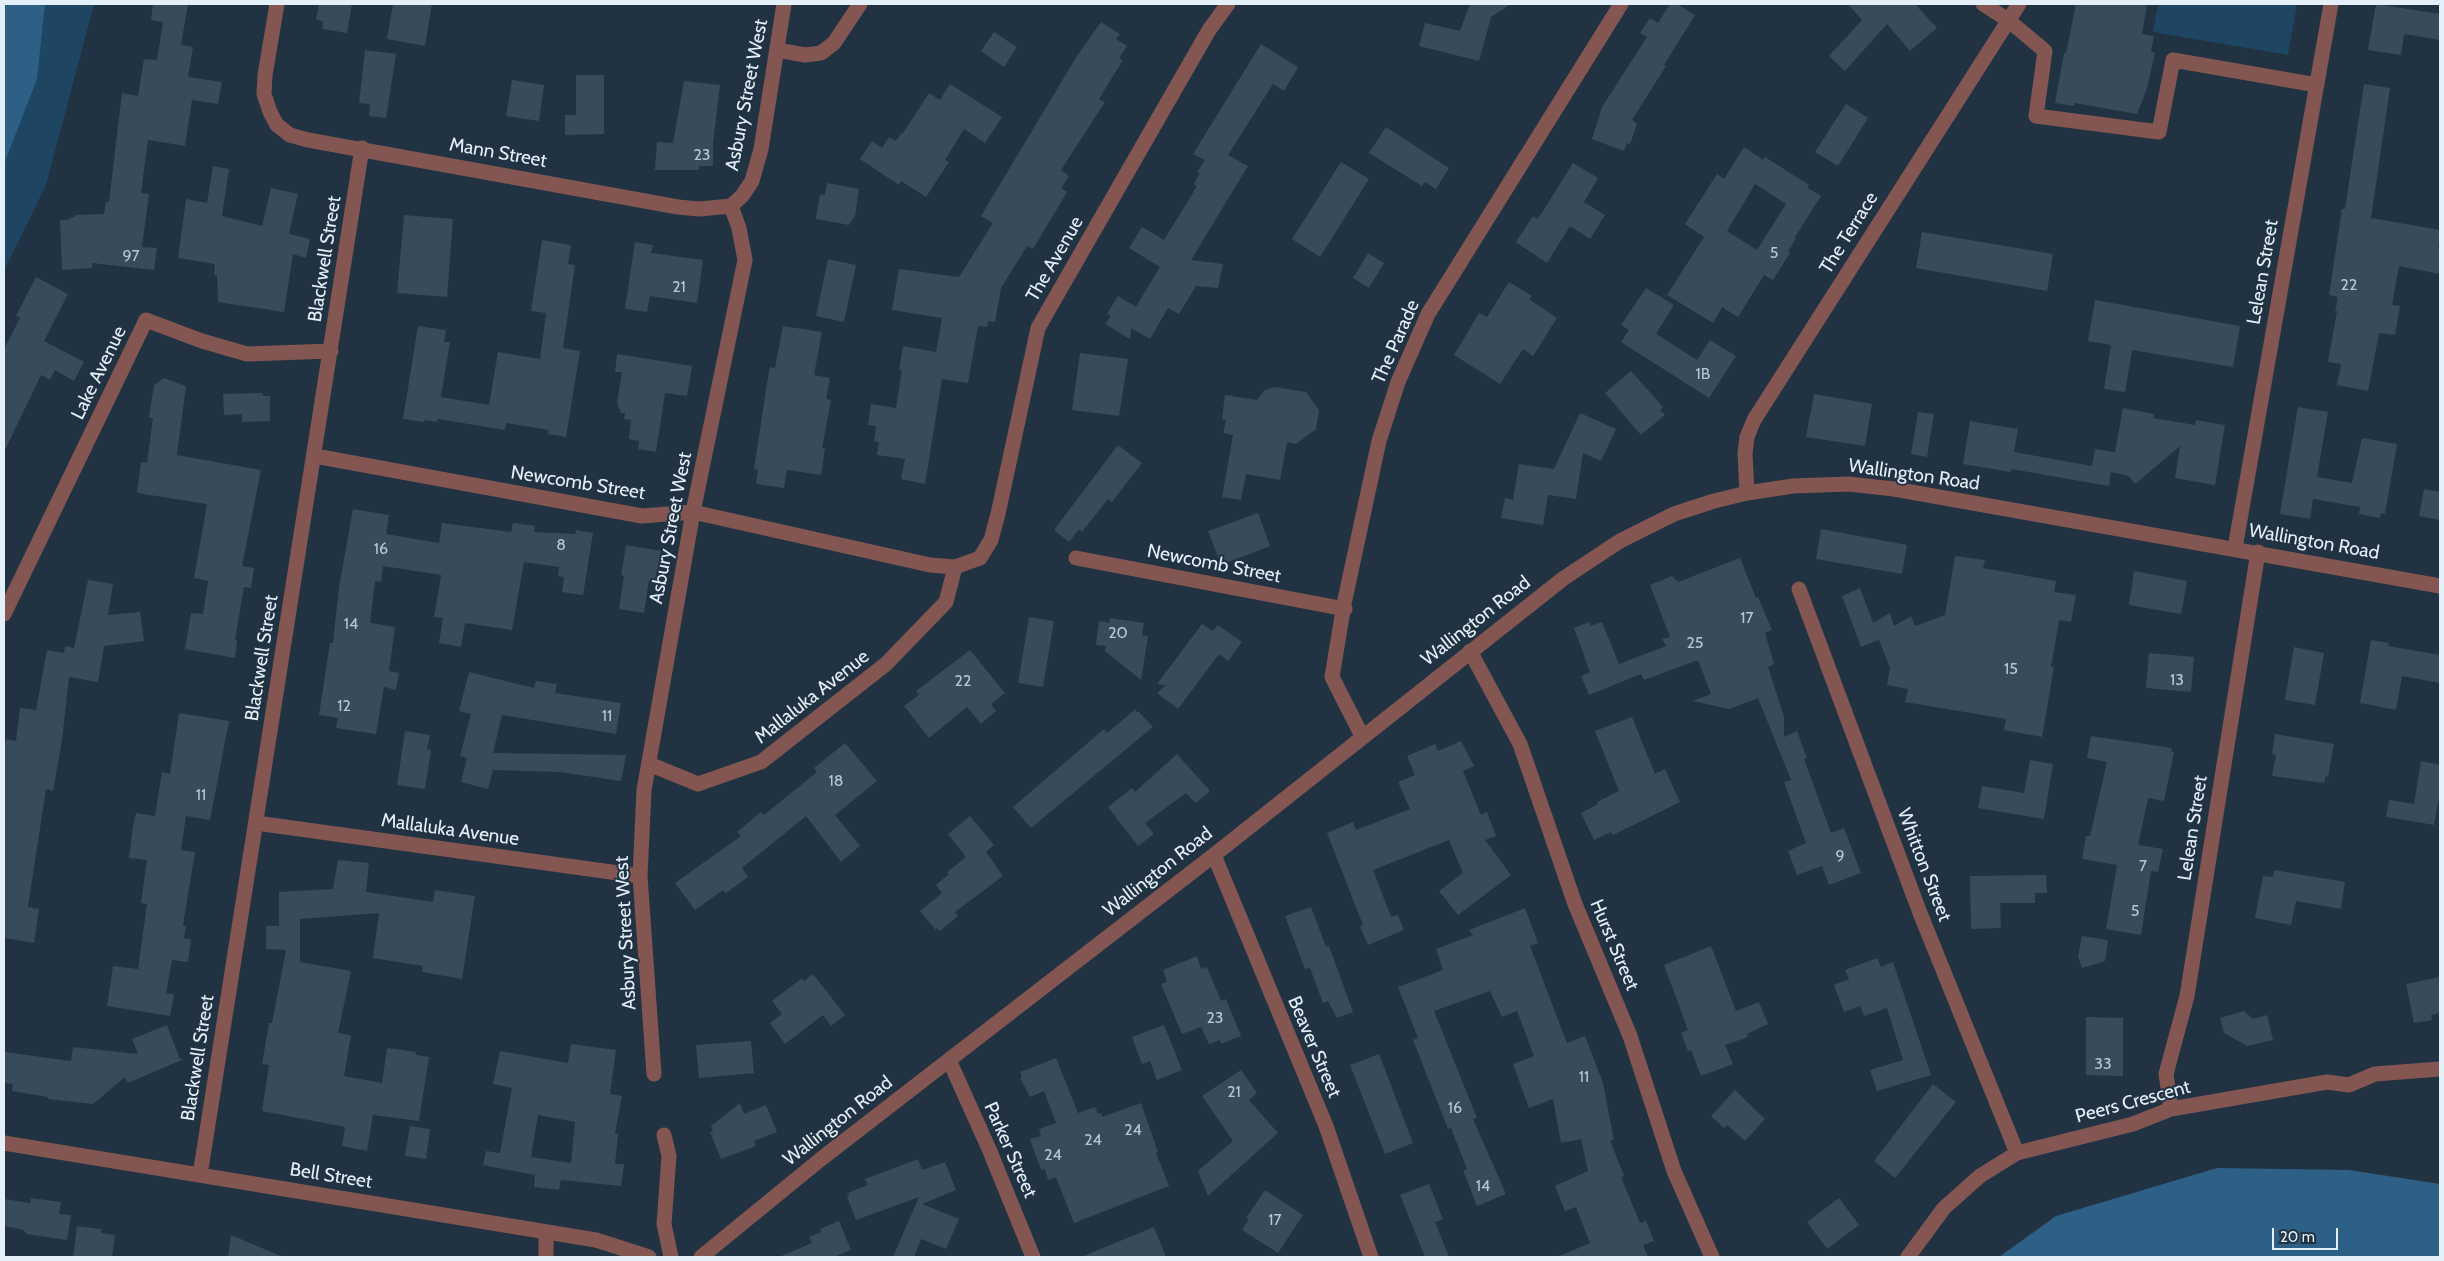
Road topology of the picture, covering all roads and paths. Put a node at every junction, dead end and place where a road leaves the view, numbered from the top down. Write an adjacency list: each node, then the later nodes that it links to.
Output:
1 (277, 4): 12 (street, Mann Street)
2 (784, 4): 10 (street, Asbury Street West)
3 (860, 4): 10 (street)
4 (1228, 4): 20 (street, The Avenue)
5 (1622, 4): 25 (street, The Parade)
6 (1983, 4): 9 (street)
7 (2018, 4): 9 (street, The Terrace)
8 (2331, 4): 11 (street, Lelean Street)
9 (2008, 20): 11 (street); 16 (street, The Terrace)
10 (777, 50): 13 (street, Asbury Street West)
11 (2317, 85): 18 (street, Lelean Street)
12 (362, 148): 13 (street, Mann Street); 14 (street, Blackwell Street)
13 (731, 206): 17 (street, Asbury Street West)
14 (331, 352): 15 (street, Blackwell Street); 26 (street, Lake Avenue)
15 (315, 456): 17 (street, Newcomb Street); 30 (street, Blackwell Street)
16 (1747, 493): 18 (street, Wallington Road); 27 (street, Wallington Road)
17 (693, 512): 22 (street, Newcomb Street); 29 (street, Asbury Street West)
18 (2235, 548): 19 (street, Wallington Road)
19 (2258, 552): 23 (street, Wallington Road); 36 (street, Lelean Street)
20 (980, 558): 22 (street, Newcomb Street)
21 (1076, 558): 25 (street, Newcomb Street)
22 (955, 567): 29 (street, Mallaluka Avenue)
23 (2440, 586)
24 (1799, 589): 39 (street, Whitton Street)
25 (1345, 609): 28 (street, The Parade)
26 (4, 614)
27 (1470, 652): 28 (street, Wallington Road); 48 (street, Hurst Street)
28 (1362, 736): 31 (street, Wallington Road)
29 (649, 764): 32 (street, Asbury Street West)
30 (256, 823): 32 (street, Mallaluka Avenue); 40 (street, Blackwell Street)
31 (1214, 854): 33 (street, Wallington Road); 47 (street, Beaver Street)
32 (640, 876): 35 (street, Asbury Street West)
33 (949, 1060): 45 (street, Wallington Road); 46 (street, Parker Street)
34 (2440, 1069): 36 (street, Peers Crescent)
35 (654, 1074)
36 (2171, 1109): 39 (street, Peers Crescent)
37 (664, 1135): 44 (street)
38 (4, 1143): 40 (street, Bell Street)
39 (2018, 1153): 49 (street, Peers Crescent)
40 (200, 1175): 41 (street, Bell Street)
41 (546, 1232): 42 (street); 43 (street, Bell Street)
42 (546, 1257)
43 (649, 1257)
44 (671, 1257)
45 (701, 1257)
46 (1033, 1257)
47 (1371, 1257)
48 (1712, 1257)
49 (1908, 1257)

